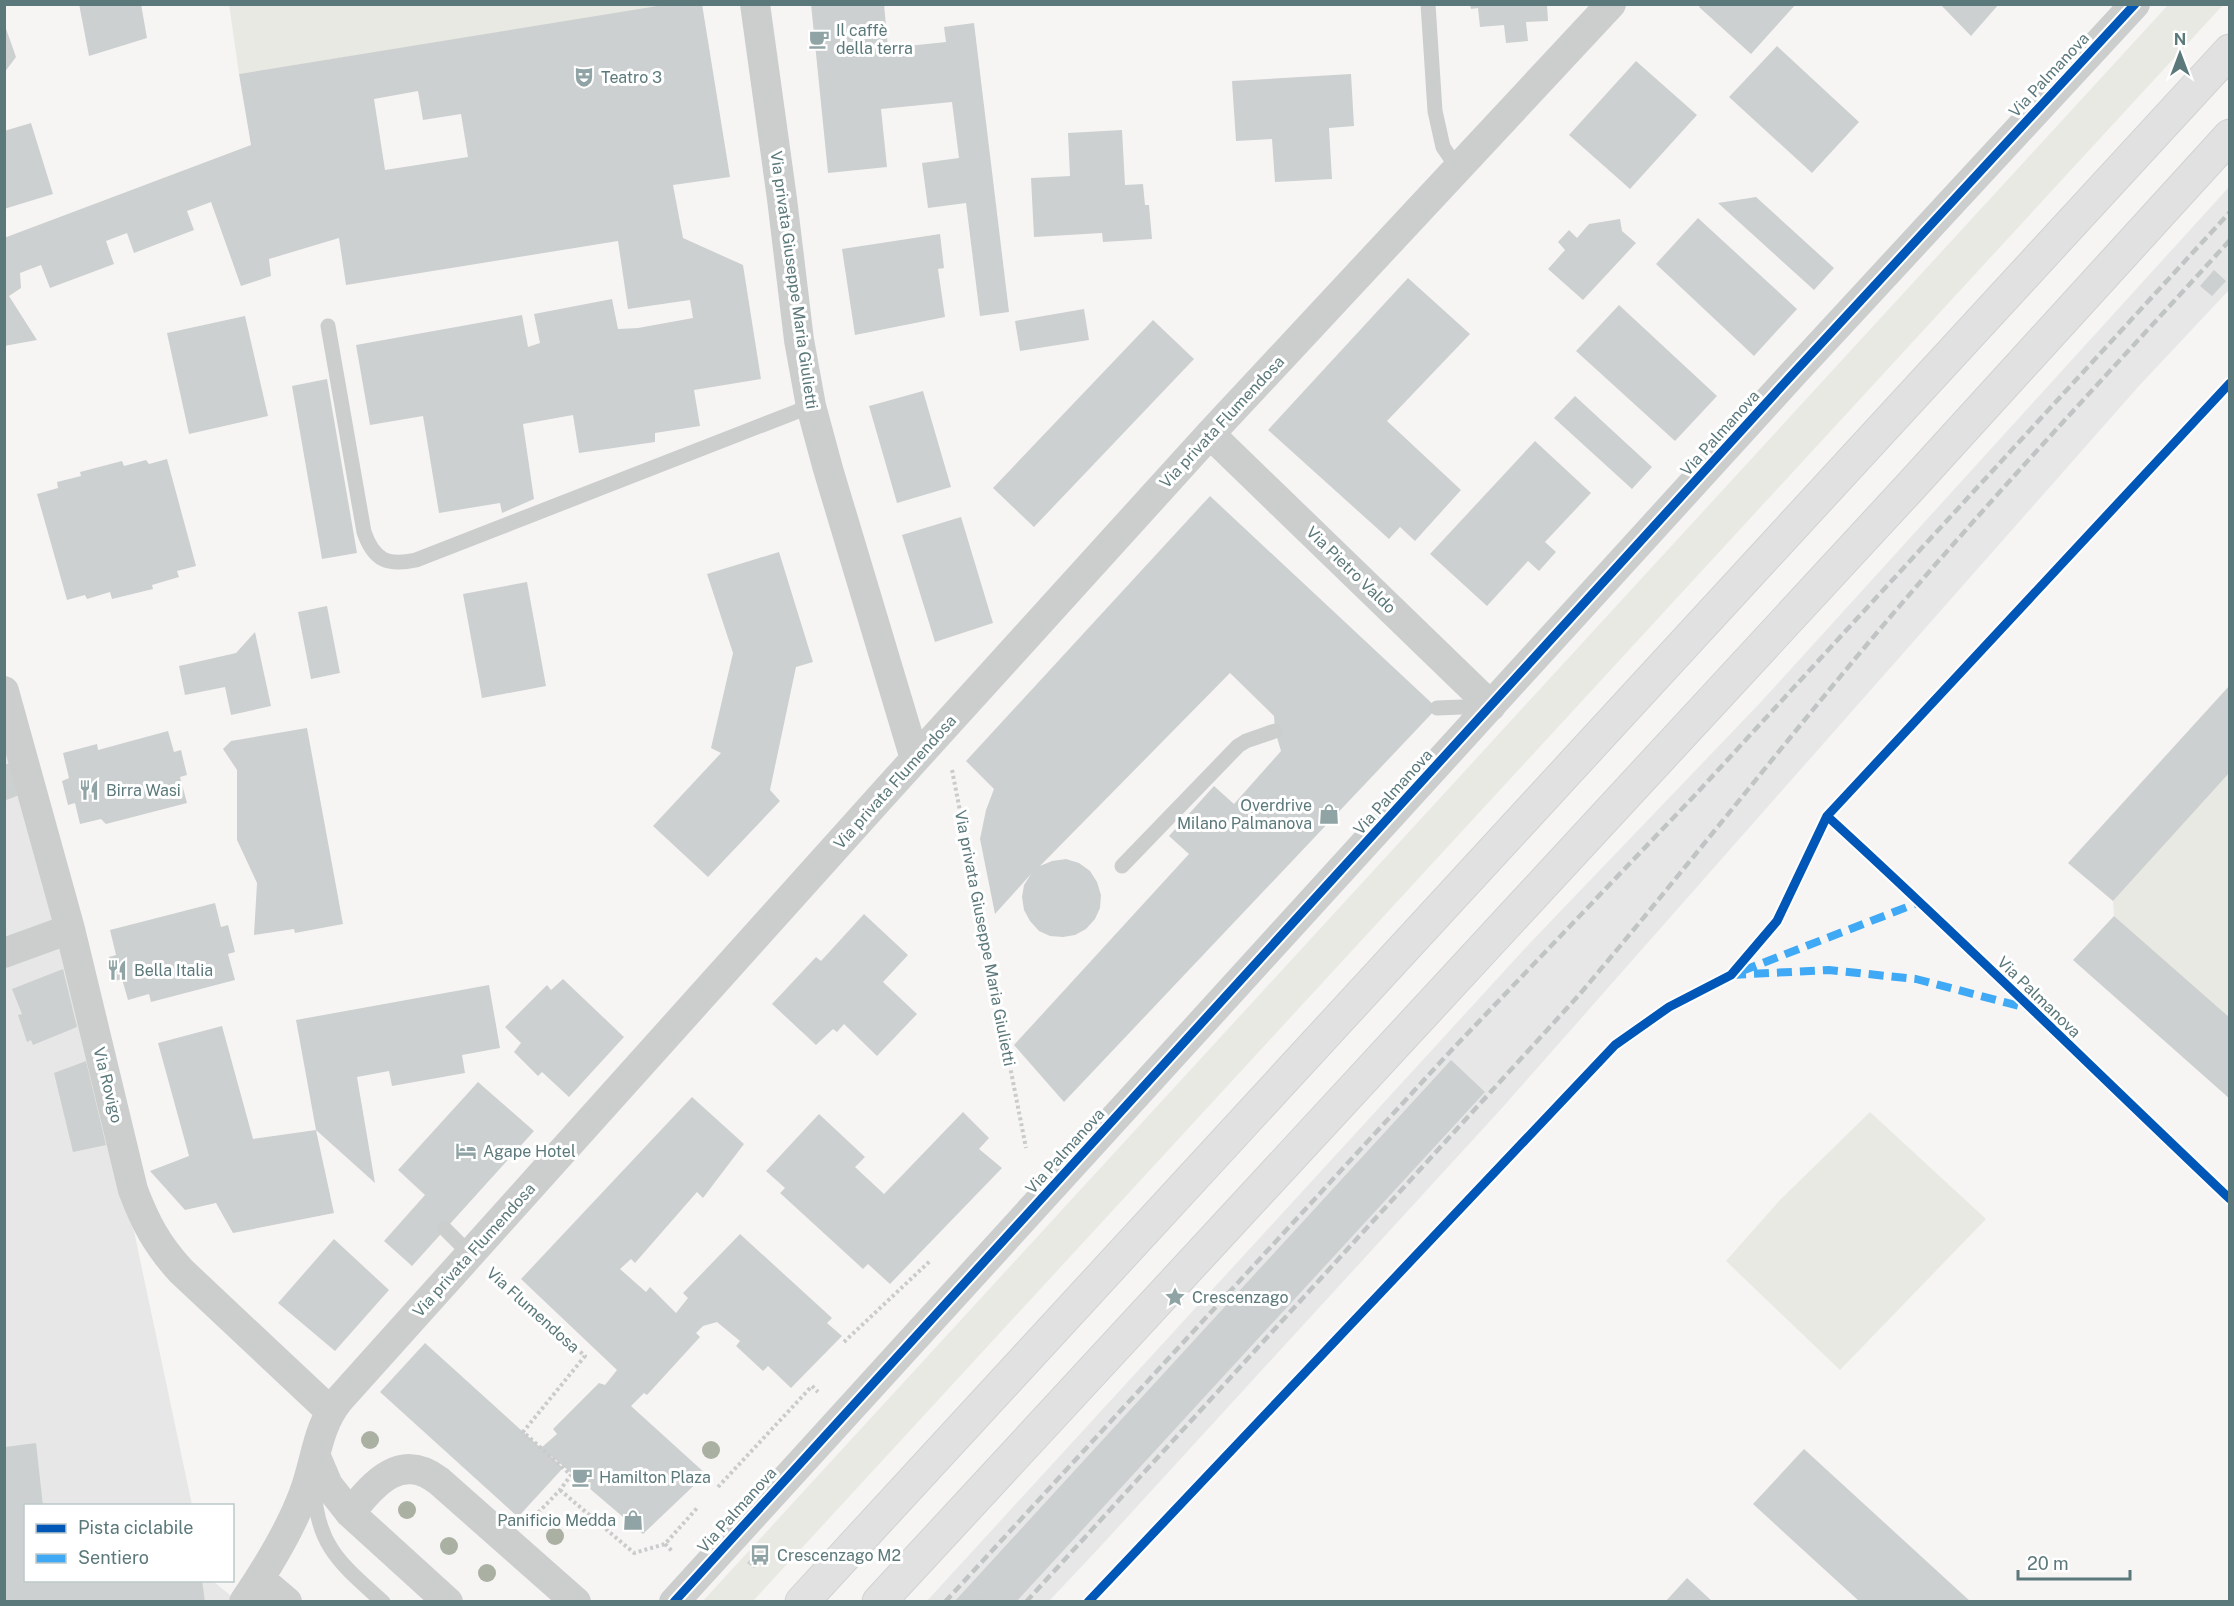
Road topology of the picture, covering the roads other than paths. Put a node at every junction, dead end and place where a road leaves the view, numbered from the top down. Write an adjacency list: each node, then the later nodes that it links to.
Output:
1 (754, 4): 9 (street, Via privata Giuseppe Maria Giulietti)
2 (1428, 4): 7 (lane)
3 (1611, 4): 7 (street, Via privata Flumendosa)
4 (2135, 4): 12 (street, Via Palmanova)
5 (2229, 51): 30 (highway)
6 (2229, 136): 31 (highway)
7 (1458, 169): 10 (street, Via privata Flumendosa)
8 (328, 326): 9 (lane)
9 (811, 406): 15 (street, Via privata Giuseppe Maria Giulietti)
10 (1210, 434): 12 (street, Via Pietro Valdo); 15 (street, Via privata Flumendosa)
11 (4, 691): 17 (street, Via Rovigo)
12 (1491, 706): 13 (lane); 29 (street, Via Palmanova)
13 (1437, 708)
14 (1275, 731): 16 (lane)
15 (915, 759): 20 (street, Via privata Flumendosa)
16 (1122, 866)
17 (69, 929): 18 (street); 21 (street, Via Rovigo)
18 (4, 953)
19 (445, 1229): 20 (lane)
20 (470, 1254): 21 (street, Via privata Flumendosa)
21 (330, 1411): 22 (street, Via privata Flumendosa)
22 (316, 1457): 23 (street); 24 (street, Via privata Flumendosa); 26 (lane)
23 (350, 1513): 27 (street); 28 (street)
24 (252, 1590): 25 (street)
25 (287, 1602)
26 (383, 1602)
27 (448, 1602)
28 (576, 1602)
29 (674, 1602)
30 (802, 1602)
31 (879, 1602)

